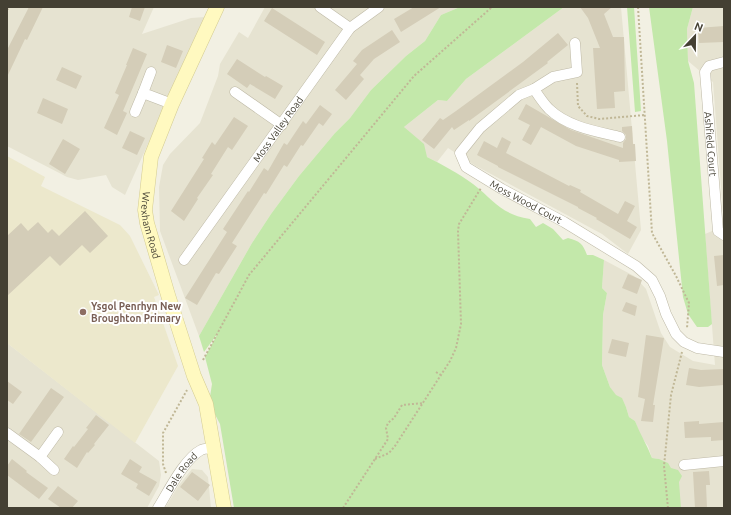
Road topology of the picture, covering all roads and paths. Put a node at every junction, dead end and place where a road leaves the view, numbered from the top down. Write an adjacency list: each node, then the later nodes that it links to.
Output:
1 (9, 7): 7 (path)
2 (217, 7): 16 (main road, Wrexham Road)
3 (320, 7): 8 (street)
4 (379, 7): 8 (street, Moss Valley Road)
5 (492, 7): 28 (path)
6 (638, 7): 18 (path)
7 (7, 10)
8 (350, 28): 19 (street, Moss Valley Road)
9 (575, 43): 12 (street)
10 (724, 62): 22 (street, Ashfield Court)
11 (151, 72): 15 (street)
12 (577, 72): 13 (street, Moss Wood Court); 18 (path)
13 (534, 89): 20 (street); 21 (street, Moss Wood Court)
14 (235, 92): 19 (street)
15 (143, 93): 16 (street); 17 (street)
16 (172, 104): 28 (main road, Wrexham Road)
17 (135, 112)
18 (645, 116): 24 (path)
19 (282, 125): 23 (street, Moss Valley Road)
20 (620, 137)
21 (487, 180): 24 (street, Moss Wood Court); 27 (path)
22 (724, 235)
23 (184, 260)
24 (684, 342): 25 (street); 42 (path)
25 (724, 352)
26 (436, 372): 27 (path)
27 (441, 375): 29 (path)
28 (194, 376): 32 (main road, Wrexham Road); 38 (path)
29 (424, 403): 34 (path); 34 (path)
30 (58, 432): 33 (street)
31 (7, 433): 33 (street)
32 (213, 448): 38 (street, Dale Road); 40 (main road, Wrexham Road)
33 (40, 457): 37 (street)
34 (375, 459): 41 (path)
35 (724, 461): 36 (street)
36 (684, 465)
37 (54, 470)
38 (171, 487): 39 (street, Dale Road)
39 (158, 508)
40 (224, 508)
41 (343, 508)
42 (668, 508)

